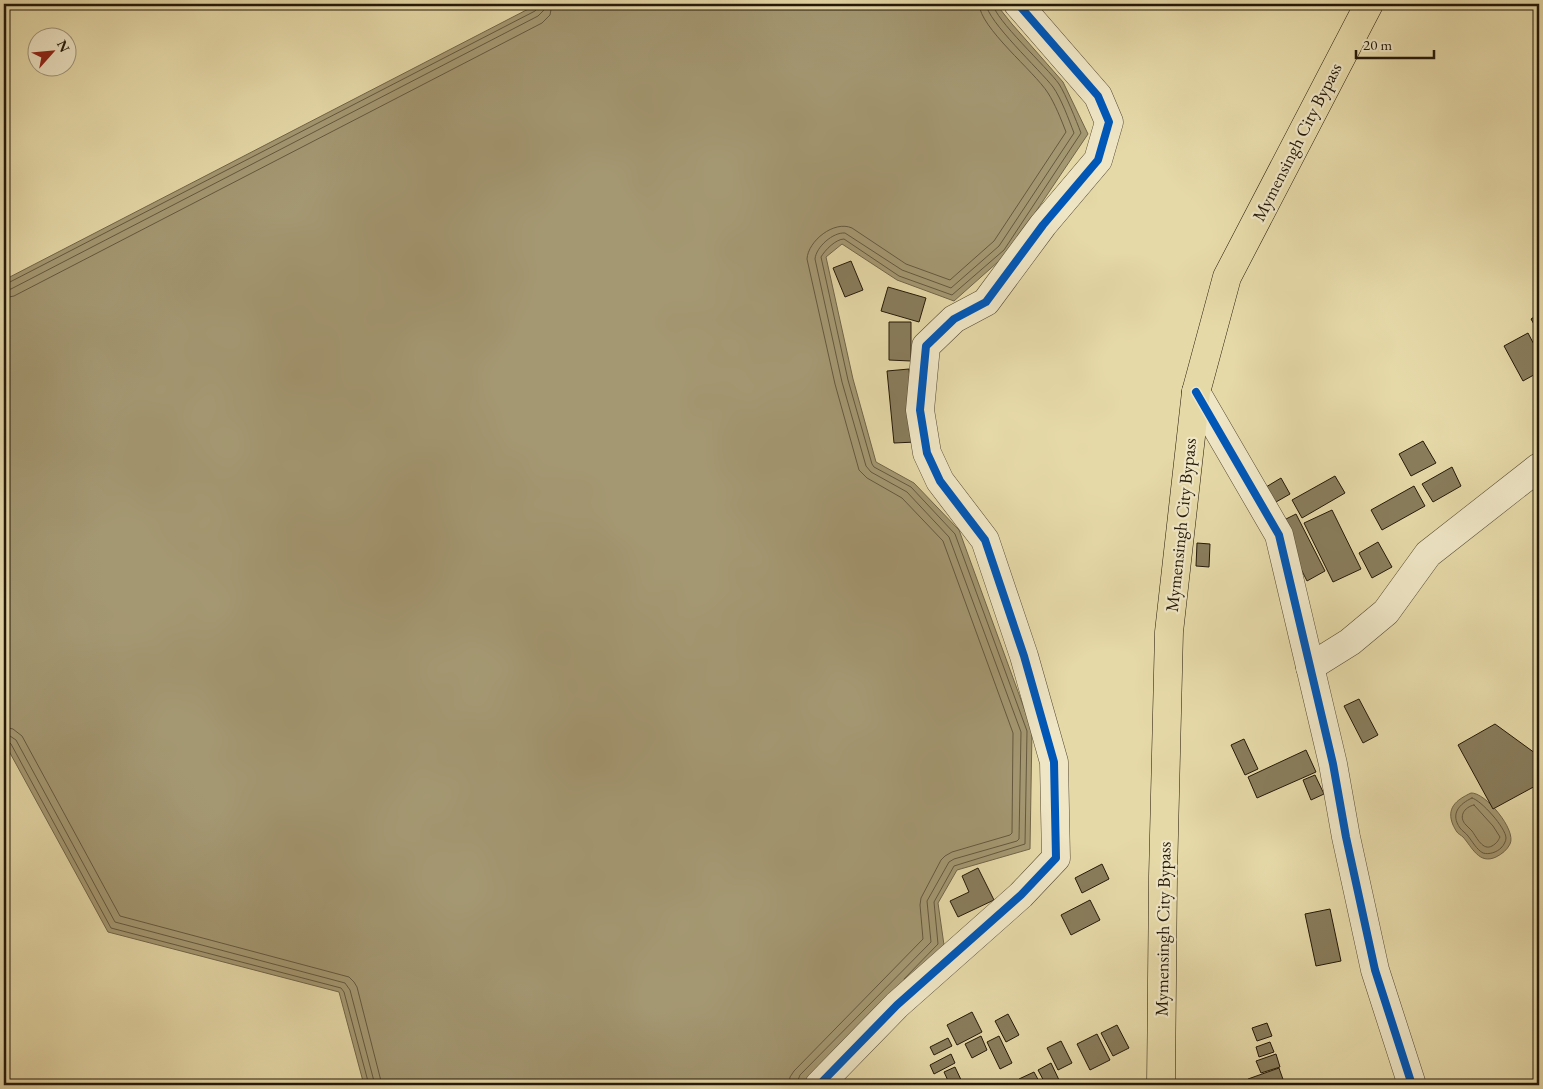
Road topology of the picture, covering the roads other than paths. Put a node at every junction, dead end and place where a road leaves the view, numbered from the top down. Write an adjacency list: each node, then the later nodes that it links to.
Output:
1 (1018, 4): 6 (street)
2 (1369, 4): 3 (highway, Mymensingh City Bypass)
3 (1196, 392): 5 (street); 7 (highway, Mymensingh City Bypass)
4 (1539, 467): 5 (street)
5 (1310, 667): 8 (street)
6 (819, 1085)
7 (1161, 1085)
8 (1412, 1085)

